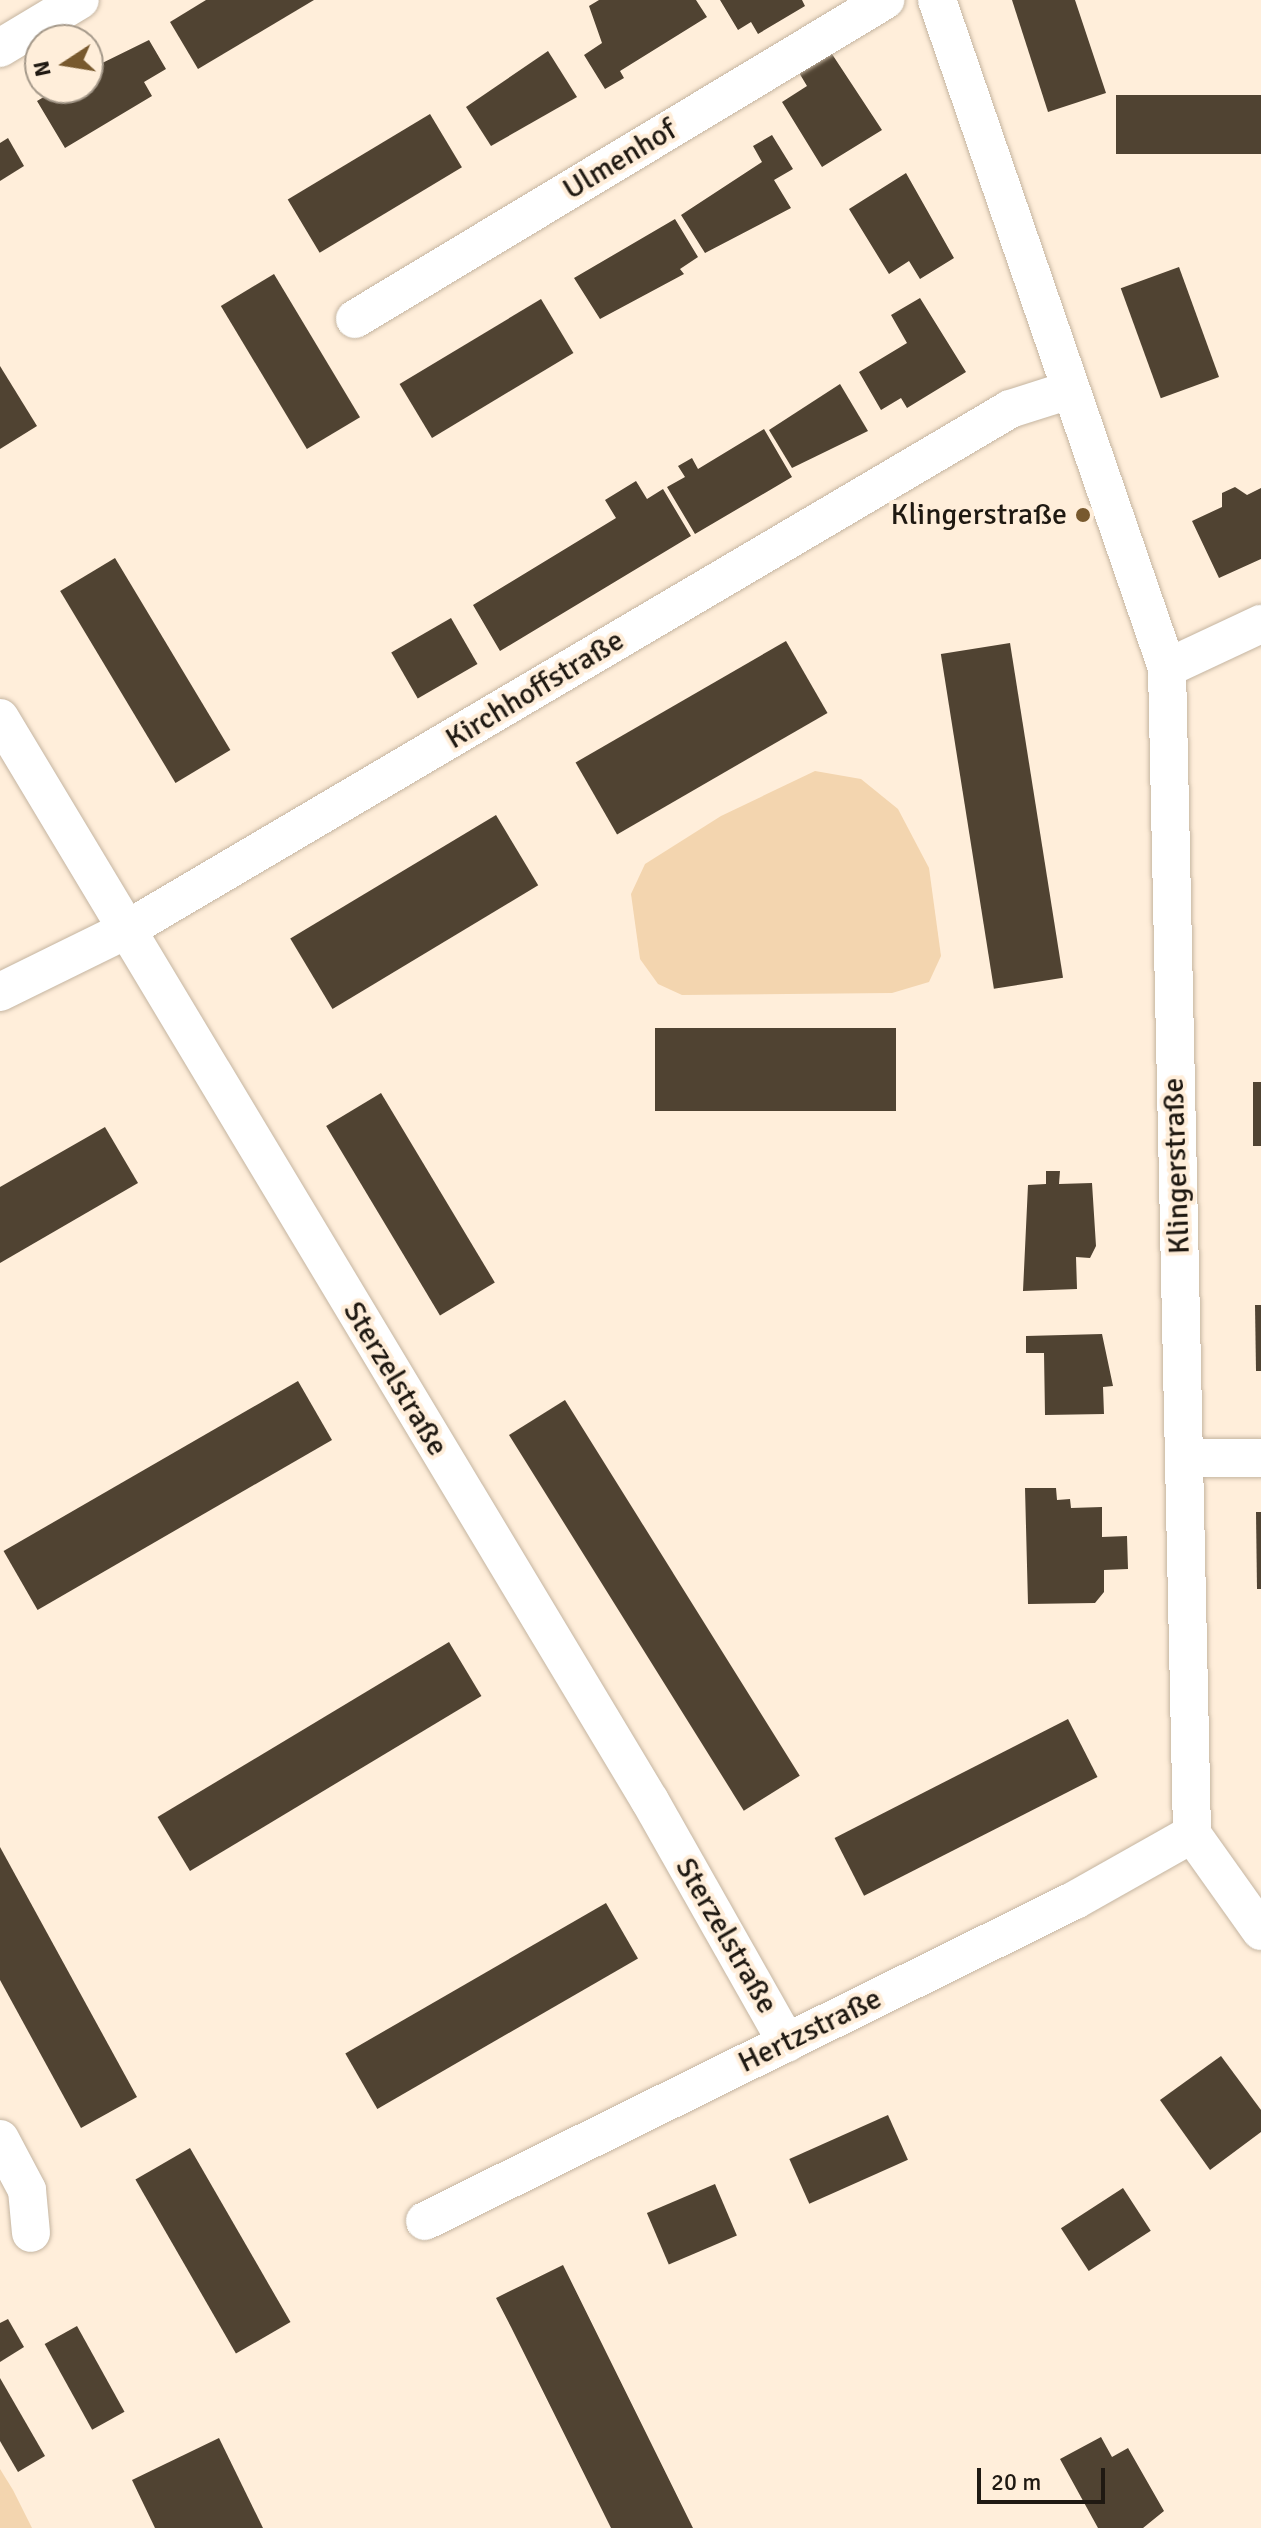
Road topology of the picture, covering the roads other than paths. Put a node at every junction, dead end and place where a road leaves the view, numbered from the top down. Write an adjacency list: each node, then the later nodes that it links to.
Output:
1 (80, 0): 4 (street)
2 (885, 0): 5 (street, Ulmenhof)
3 (937, 0): 6 (street, Klingerstraße)
4 (0, 48)
5 (355, 319)
6 (1070, 390): 8 (street, Klingerstraße); 10 (street, Kirchhoffstraße)
7 (1261, 624): 8 (street)
8 (1167, 668): 12 (street, Klingerstraße)
9 (0, 718): 10 (street, Sterzelstraße)
10 (126, 930): 11 (street, Kirchhoffstraße); 16 (street, Sterzelstraße)
11 (0, 992)
12 (1185, 1458): 13 (street); 14 (street, Klingerstraße)
13 (1261, 1458)
14 (1192, 1834): 15 (street); 16 (street, Hertzstraße)
15 (1261, 1931)
16 (787, 2043): 18 (street, Hertzstraße)
17 (0, 2139): 19 (street)
18 (425, 2221)
19 (31, 2233)

